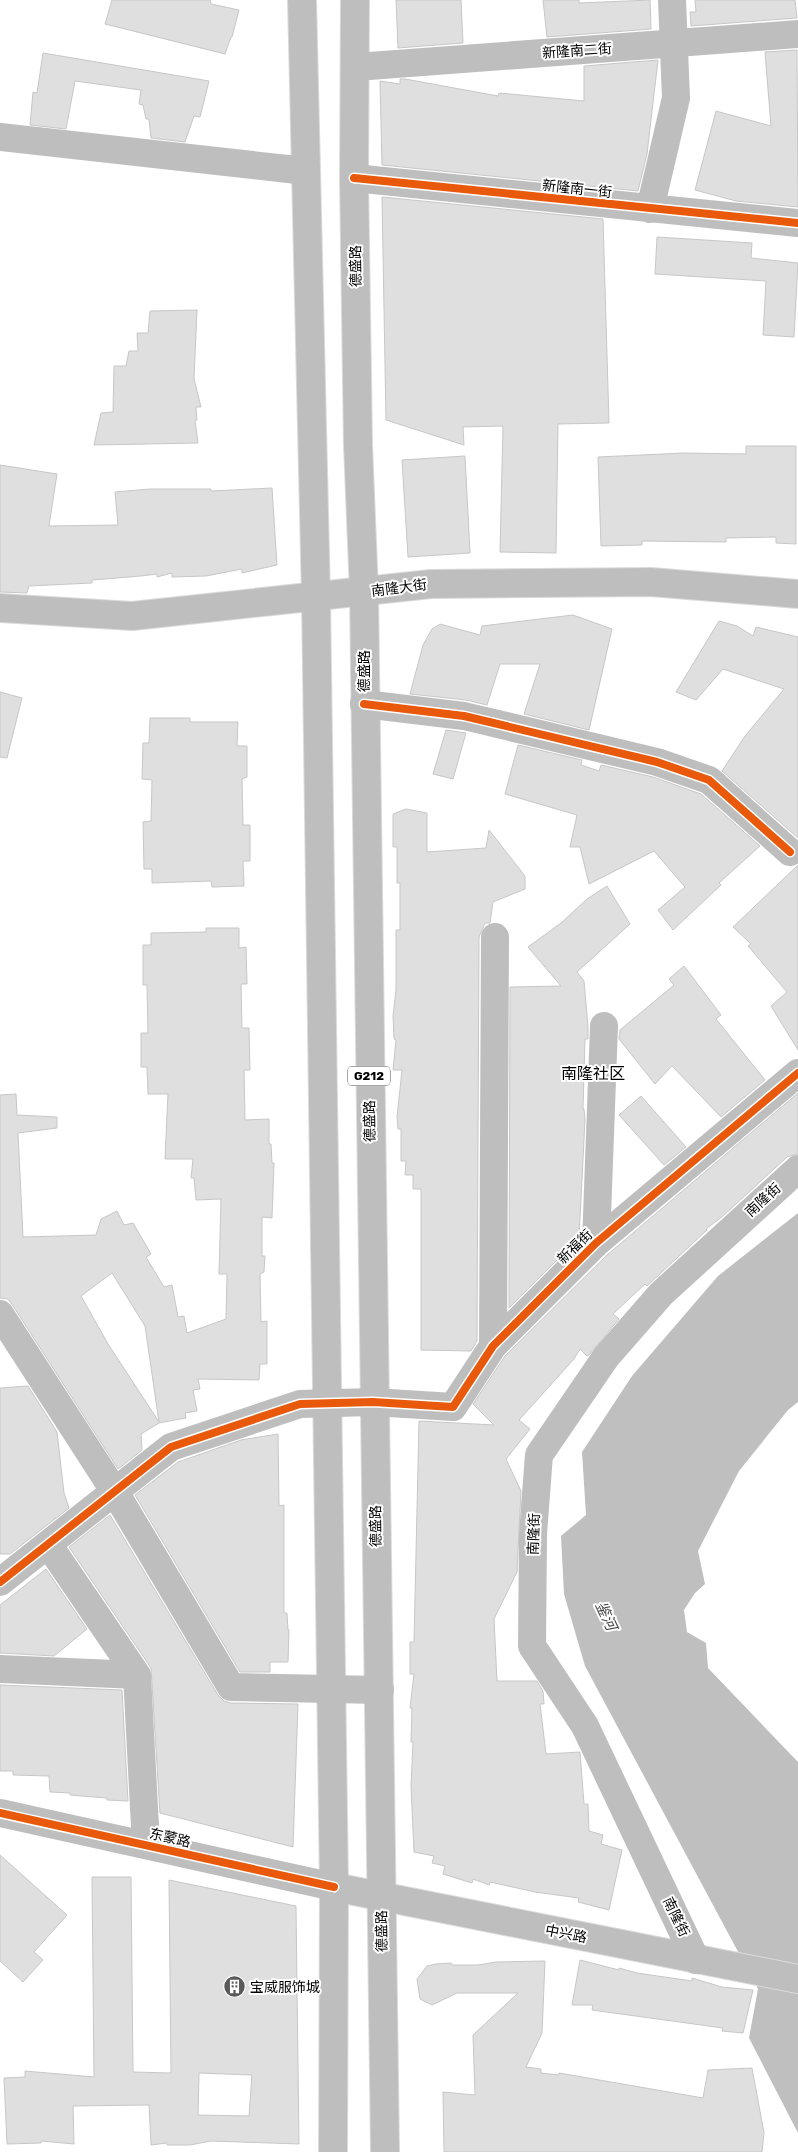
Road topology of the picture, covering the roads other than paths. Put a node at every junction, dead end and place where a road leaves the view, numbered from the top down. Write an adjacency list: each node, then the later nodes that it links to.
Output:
1 (302, 0): 8 (main road)
2 (355, 0): 6 (main road, 德盛路 / G212)
3 (672, 0): 5 (main road)
4 (798, 34): 5 (main road, 新隆南二街)
5 (674, 43): 6 (main road, 新隆南二街); 10 (main road)
6 (356, 67): 9 (main road, 德盛路 / G212)
7 (0, 137): 8 (main road)
8 (306, 171): 14 (main road)
9 (354, 178): 10 (main road, 新隆南一街); 12 (main road, 德盛路 / G212)
10 (650, 209): 11 (main road, 新隆南一街)
11 (798, 223)
12 (364, 592): 13 (main road, 南隆大街); 14 (main road, 南隆大街); 16 (main road, 德盛路 / G212)
13 (798, 594)
14 (316, 596): 15 (main road, 南隆大街); 25 (main road)
15 (0, 608)
16 (364, 704): 17 (main road); 26 (main road, 德盛路 / G212)
17 (790, 852)
18 (495, 937): 24 (main road)
19 (604, 1026): 22 (main road)
20 (798, 1073): 22 (main road, 新福街)
21 (798, 1169): 38 (main road, 南隆街)
22 (596, 1243): 24 (main road, 新福街)
23 (0, 1314): 27 (main road)
24 (493, 1346): 26 (main road, 新福街)
25 (326, 1402): 26 (main road); 27 (main road); 32 (main road)
26 (373, 1402): 33 (main road, 德盛路 / G212)
27 (115, 1492): 28 (main road); 32 (main road)
28 (48, 1544): 29 (main road); 31 (main road)
29 (0, 1582)
30 (0, 1669): 31 (main road)
31 (136, 1675): 35 (main road)
32 (331, 1689): 33 (main road); 36 (main road)
33 (380, 1690): 37 (main road, 德盛路 / G212)
34 (0, 1813): 35 (main road, 东蒙路)
35 (146, 1845): 36 (main road, 东蒙路)
36 (334, 1888): 37 (main road, 中兴路); 40 (main road)
37 (382, 1898): 38 (main road, 中兴路); 41 (main road, 德盛路 / G212)
38 (696, 1960): 39 (main road, 中兴路)
39 (798, 1980)
40 (333, 2152)
41 (385, 2152)

